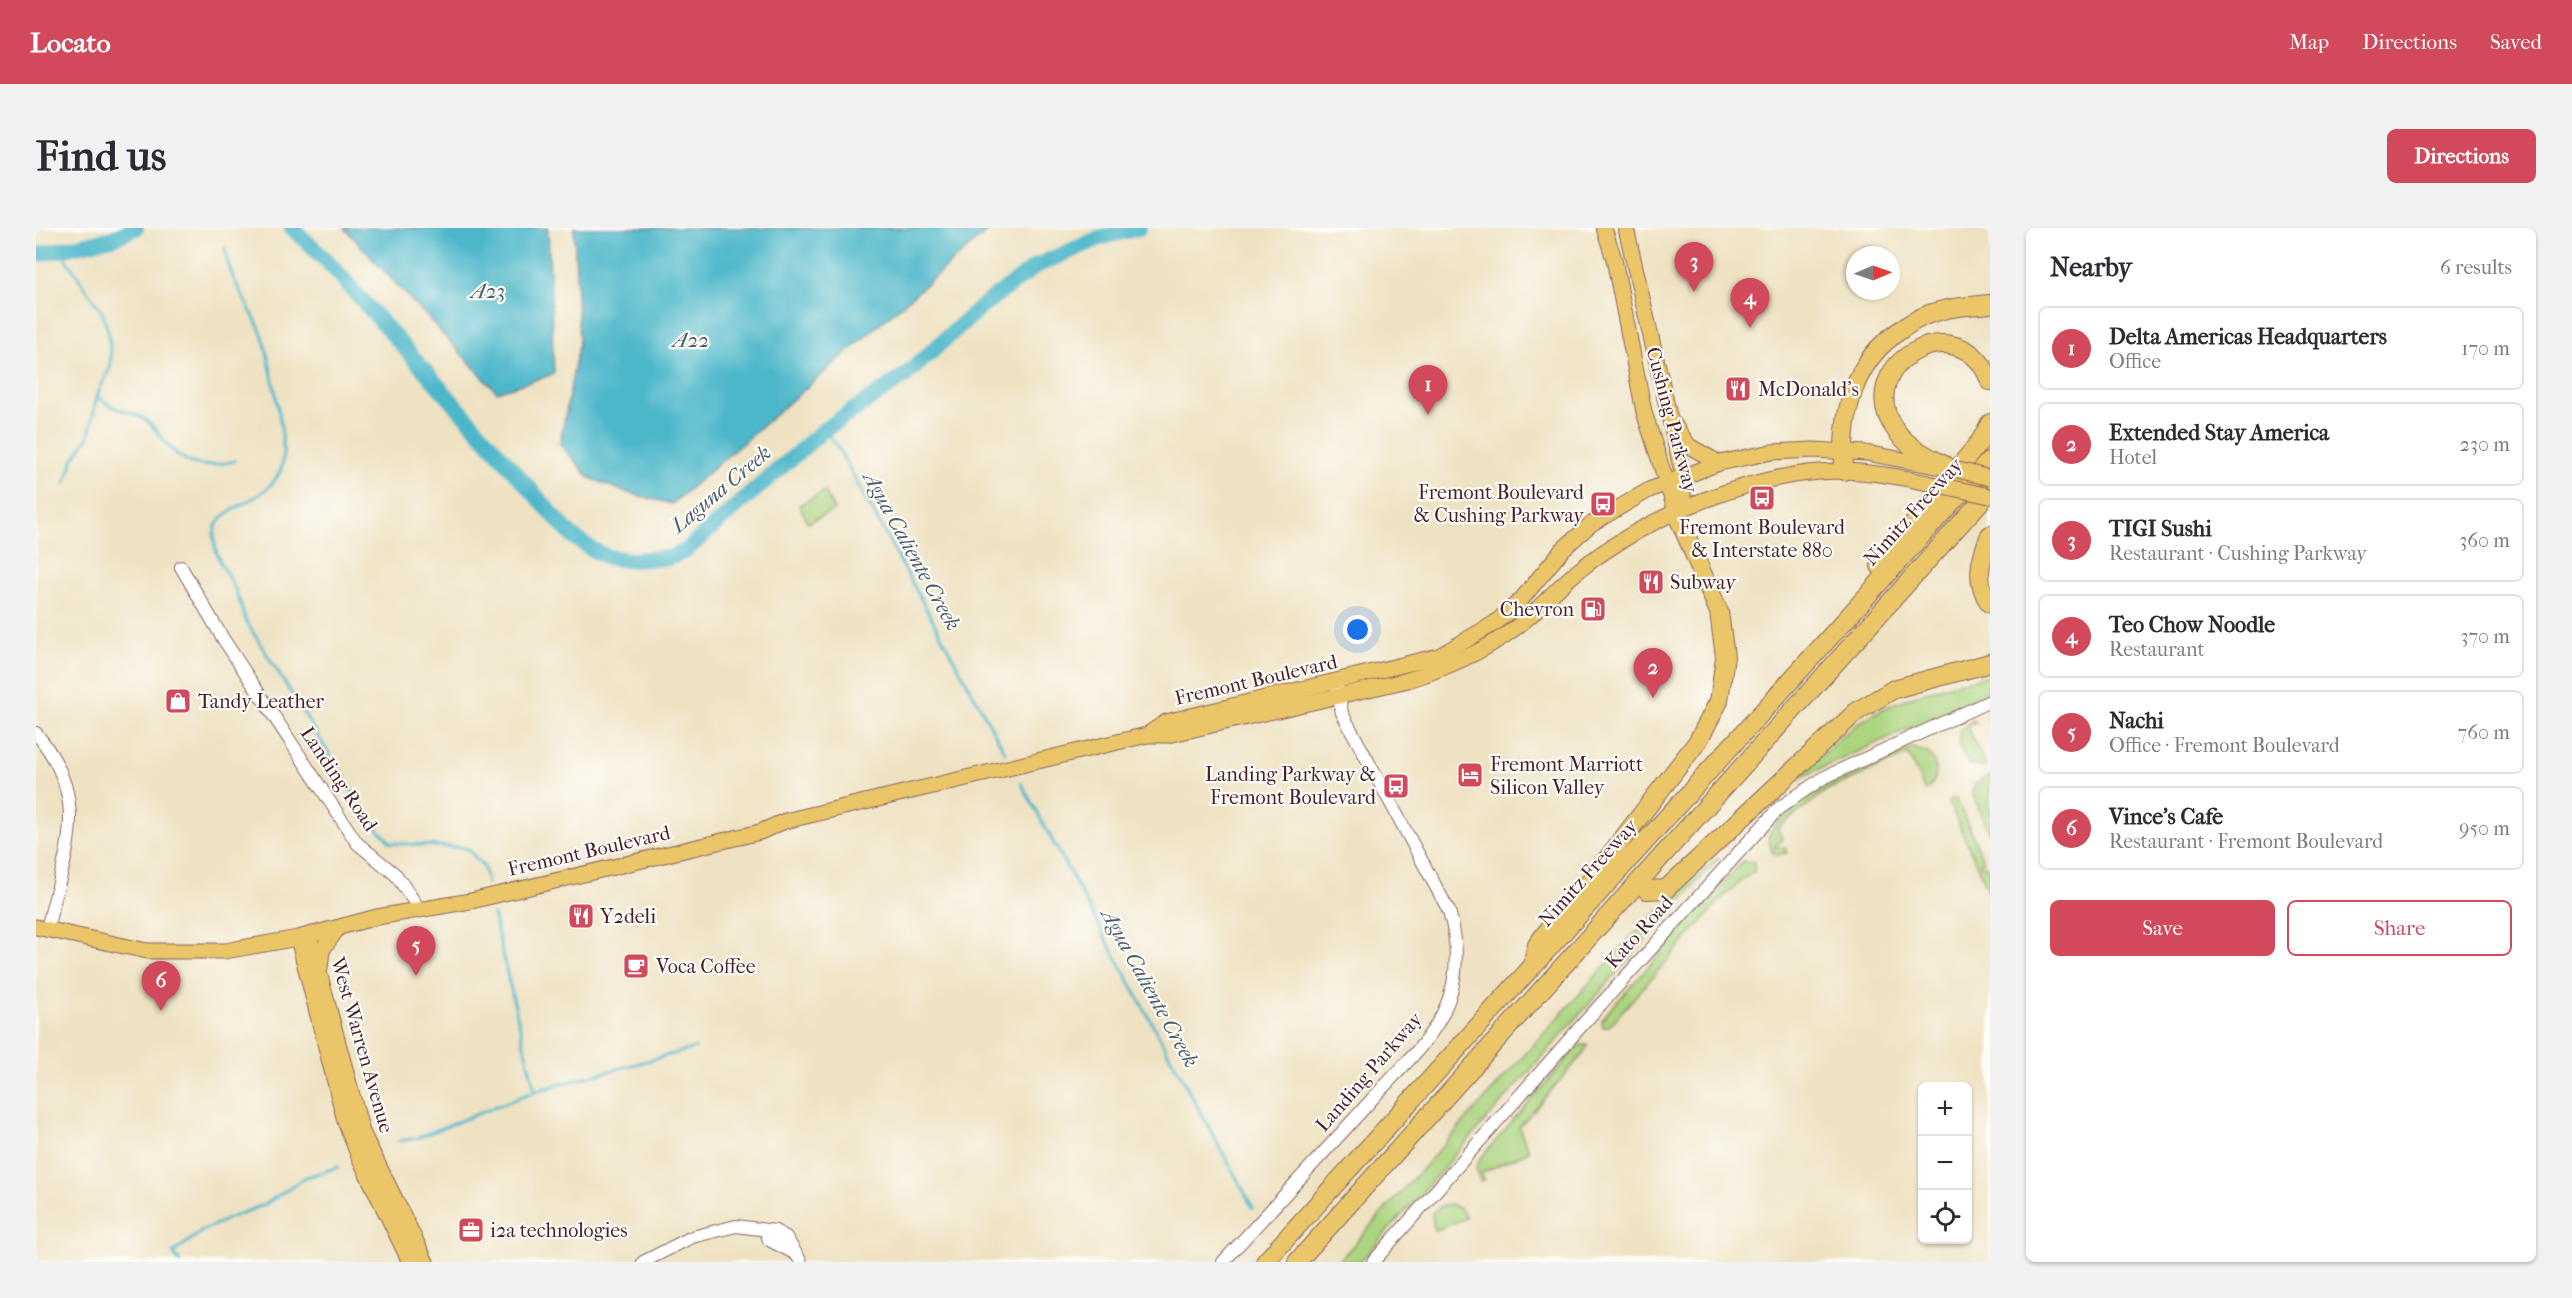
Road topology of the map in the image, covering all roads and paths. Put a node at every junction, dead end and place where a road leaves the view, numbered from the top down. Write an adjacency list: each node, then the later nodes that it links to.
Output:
1 (1605, 229): 15 (main road, Cushing Parkway)
2 (1626, 229): 5 (main road, Cushing Parkway)
3 (1990, 304): 7 (highway)
4 (1990, 381): 8 (highway)
5 (1665, 405): 10 (main road); 13 (main road, Cushing Parkway)
6 (1990, 423): 28 (highway)
7 (1844, 451): 8 (main road, Fremont Boulevard); 10 (main road, Fremont Boulevard); 12 (highway)
8 (1916, 457): 11 (highway)
9 (1990, 460): 28 (highway, Nimitz Freeway)
10 (1719, 463): 13 (main road, Fremont Boulevard)
11 (1950, 468): 14 (main road, bridge)
12 (1844, 471): 17 (main road, Fremont Boulevard, bridge); 19 (main road, Fremont Boulevard)
13 (1683, 476): 15 (main road, Fremont Boulevard); 19 (main road, Cushing Parkway)
14 (1990, 478)
15 (1665, 484): 19 (main road, Cushing Parkway); 22 (main road, Fremont Boulevard)
16 (1990, 491): 45 (highway)
17 (1990, 496)
18 (1990, 507): 32 (highway)
19 (1676, 512): 25 (main road, Fremont Boulevard); 37 (highway)
20 (1990, 535): 23 (highway)
21 (181, 567): 33 (street, Landing Road)
22 (1545, 574): 24 (main road, Fremont Boulevard); 25 (main road)
23 (1990, 604)
24 (1506, 613): 26 (main road); 29 (main road, Fremont Boulevard)
25 (1532, 614): 26 (main road, Fremont Boulevard)
26 (1491, 645): 29 (main road, Fremont Boulevard)
27 (1990, 663): 32 (highway)
28 (1794, 679): 37 (highway, Nimitz Freeway)
29 (1337, 688): 33 (main road, Fremont Boulevard); 43 (street, Landing Parkway)
30 (1990, 701): 47 (street, Kato Road)
31 (36, 733): 35 (street)
32 (1647, 890): 46 (highway)
33 (420, 910): 34 (main road, Fremont Boulevard)
34 (338, 927): 36 (main road, Fremont Boulevard); 38 (main road)
35 (41, 928): 36 (main road, Fremont Boulevard)
36 (303, 936): 38 (main road, West Warren Avenue); 40 (main road, West Warren Avenue)
37 (1533, 968): 44 (highway, Nimitz Freeway)
38 (319, 974): 41 (main road, West Warren Avenue)
39 (798, 1258): 42 (street)
40 (410, 1262)
41 (426, 1262)
42 (642, 1262)
43 (1223, 1262)
44 (1265, 1262)
45 (1297, 1262)
46 (1311, 1262)
47 (1373, 1262)

